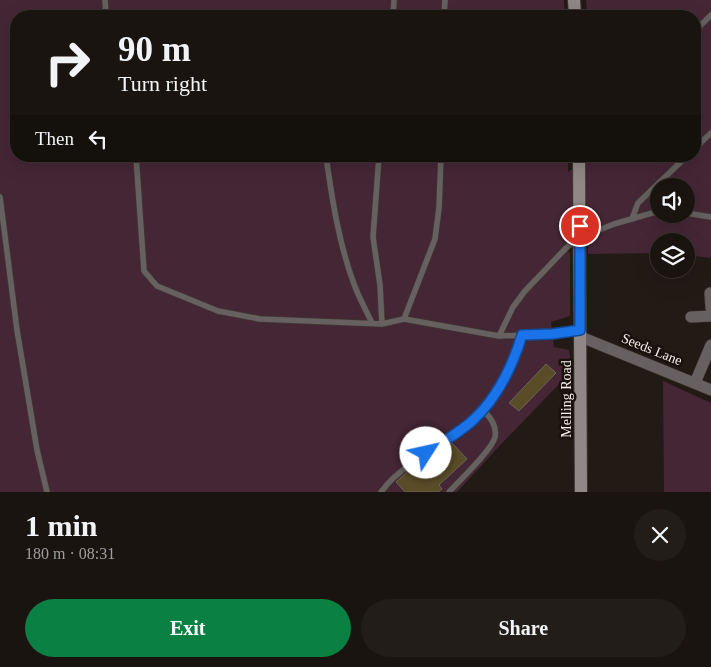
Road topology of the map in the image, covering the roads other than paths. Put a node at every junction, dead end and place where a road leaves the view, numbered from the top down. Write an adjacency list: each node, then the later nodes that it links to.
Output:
1 (711, 15): 2 (lane)
2 (701, 25)
3 (711, 132): 4 (lane)
4 (701, 142)
5 (136, 162): 22 (lane)
6 (327, 162): 22 (lane)
7 (379, 162): 23 (lane)
8 (441, 162): 21 (lane)
9 (579, 162): 16 (street, Melling Road)
10 (681, 162): 15 (lane)
11 (0, 197): 31 (lane)
12 (650, 214): 15 (lane)
13 (695, 214): 14 (lane)
14 (711, 217)
15 (632, 219): 16 (lane)
16 (579, 237): 24 (street, Melling Road); 26 (lane)
17 (710, 293): 18 (street)
18 (711, 308)
19 (711, 316): 20 (street)
20 (691, 318)
21 (404, 319): 23 (lane); 26 (lane)
22 (372, 323): 23 (lane)
23 (382, 324)
24 (580, 334): 25 (lane); 28 (street, Seeds Lane); 34 (street, Melling Road)
25 (522, 335): 26 (lane); 30 (lane)
26 (499, 336)
27 (711, 345): 28 (street)
28 (695, 383): 29 (street, Seeds Lane)
29 (711, 390)
30 (483, 410): 32 (lane); 33 (lane)
31 (46, 492)
32 (382, 492)
33 (450, 492)
34 (581, 492)

